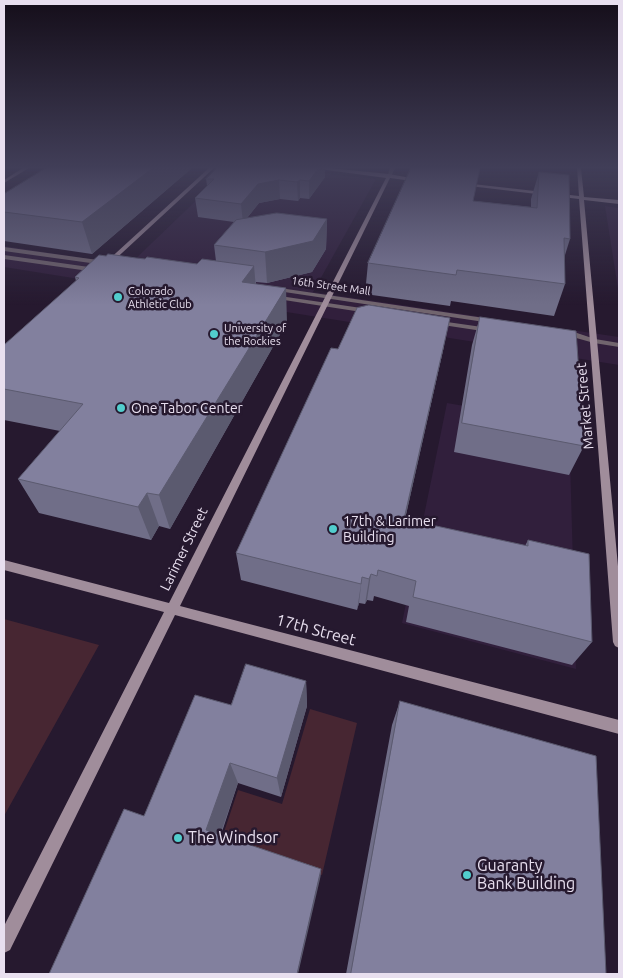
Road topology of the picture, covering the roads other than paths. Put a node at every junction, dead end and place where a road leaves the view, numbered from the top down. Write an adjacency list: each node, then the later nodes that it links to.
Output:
1 (164, 214): 6 (main road)
2 (370, 214): 10 (main road, Larimer Street)
3 (583, 214): 15 (main road, Market Street)
4 (4, 249): 6 (street)
5 (4, 257): 7 (street)
6 (111, 264): 7 (main road)
7 (100, 273)
8 (261, 287): 10 (street, 16th Street Mall)
9 (265, 296): 10 (street, 16th Street Mall)
10 (327, 301): 11 (street, 16th Street Mall); 12 (street, 16th Street Mall); 18 (main road, Larimer Street)
11 (496, 322)
12 (494, 330)
13 (560, 331): 15 (street)
14 (561, 340): 15 (street)
15 (594, 341): 16 (street); 19 (main road, Market Street)
16 (619, 345)
17 (4, 565): 18 (main road, 17th Street)
18 (172, 610): 20 (main road, 17th Street); 21 (main road, Larimer Street)
19 (619, 642)
20 (619, 727)
21 (4, 944)

